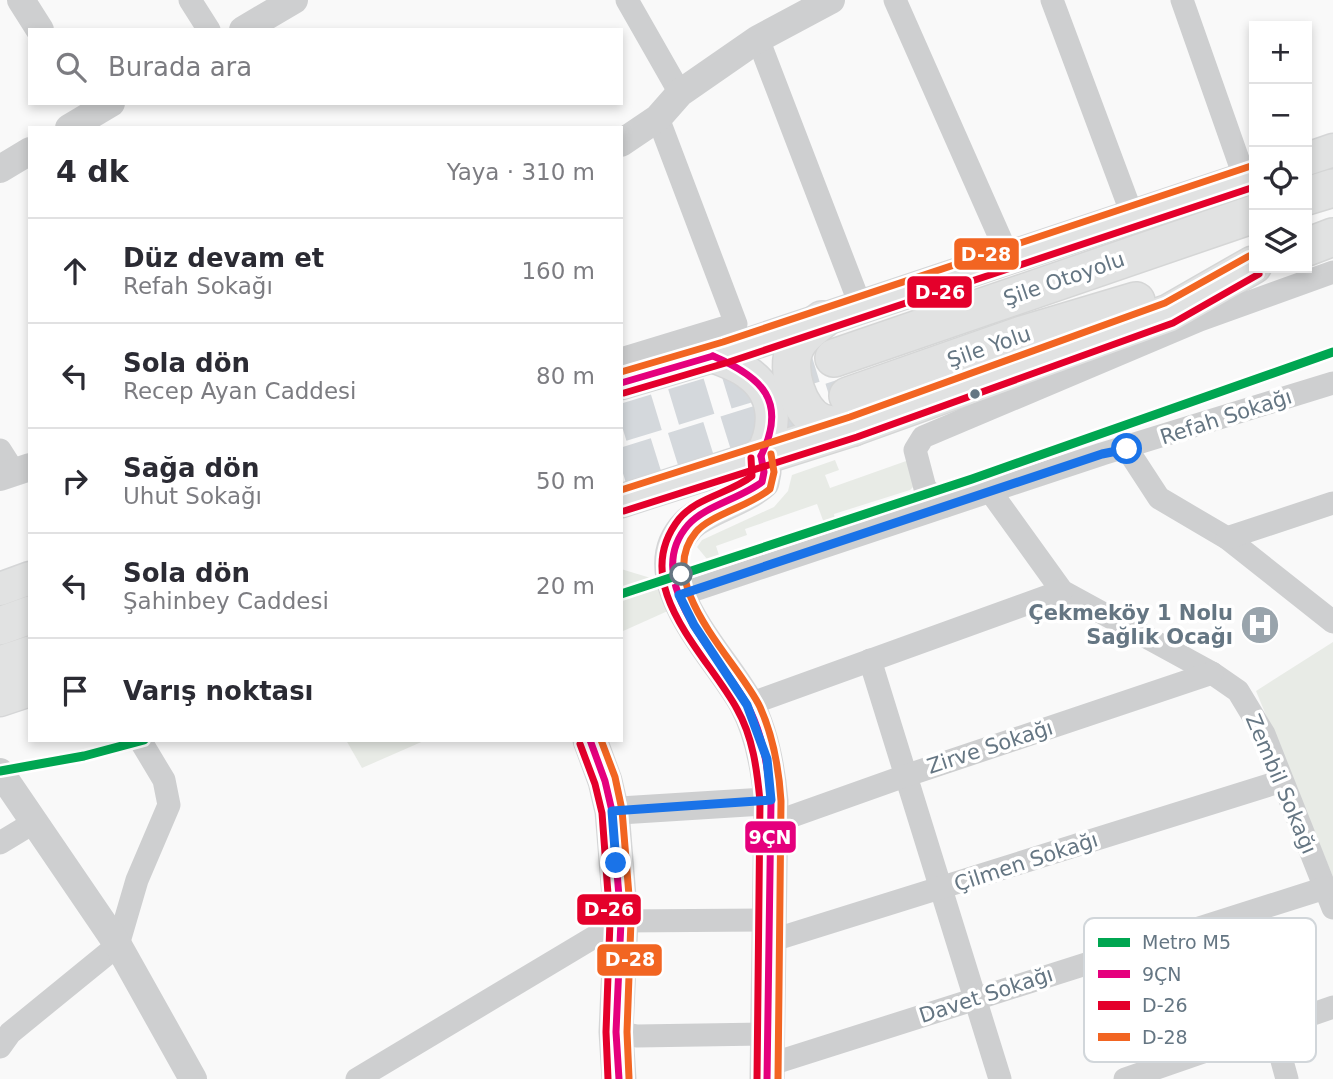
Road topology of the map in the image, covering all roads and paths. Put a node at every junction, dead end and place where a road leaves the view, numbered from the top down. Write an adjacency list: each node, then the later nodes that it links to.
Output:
1 (21, 0): 9 (street)
2 (190, 0): 10 (street)
3 (294, 0): 11 (street)
4 (627, 0): 13 (street)
5 (831, 0): 12 (street)
6 (895, 0): 28 (street)
7 (1052, 0): 24 (street)
8 (1182, 0): 20 (street)
9 (39, 28)
10 (208, 28)
11 (246, 28)
12 (758, 39): 13 (street); 31 (street)
13 (680, 93): 14 (street)
14 (658, 118): 15 (street); 34 (street)
15 (623, 142)
16 (1333, 150): 18 (main road)
17 (28, 152): 19 (street)
18 (1312, 157)
19 (0, 169)
20 (1249, 175)
21 (1249, 178): 24 (main road)
22 (1333, 188): 23 (highway)
23 (1312, 194)
24 (1133, 216): 28 (main road)
25 (1249, 216): 35 (highway, Şile Otoyolu)
26 (1333, 237): 27 (highway)
27 (1312, 245)
28 (1009, 258): 31 (main road)
29 (1249, 266): 38 (highway, Şile Yolu)
30 (1333, 272): 44 (street)
31 (861, 307): 32 (main road)
32 (822, 320): 33 (main road); 38 (highway)
33 (713, 356): 36 (main road); 40 (main road)
34 (623, 358)
35 (834, 358)
36 (623, 382)
37 (1333, 383): 39 (street, Refah Sokağı)
38 (850, 411): 40 (highway, Şile Yolu)
39 (1127, 449): 41 (street, Refah Sokağı); 45 (street)
40 (761, 456): 42 (main road); 49 (main road)
41 (990, 491): 44 (street, Refah Sokağı); 48 (street, Zembil Sokağı)
42 (623, 499)
43 (1333, 503): 45 (street)
44 (945, 506): 49 (street, Refah Sokağı)
45 (1227, 538): 51 (street)
46 (28, 579): 47 (main road)
47 (0, 589)
48 (1062, 591): 54 (street); 56 (street, Zembil Sokağı)
49 (679, 595): 59 (main road)
50 (28, 616): 52 (highway)
51 (1333, 622)
52 (0, 626)
53 (28, 656): 55 (highway)
54 (870, 660): 59 (street); 63 (street)
55 (0, 665)
56 (1212, 673): 63 (street, Zirve Sokağı); 64 (street, Zembil Sokağı)
57 (28, 691): 58 (main road)
58 (0, 700)
59 (747, 705): 66 (main road)
60 (141, 742): 74 (street)
61 (591, 742): 65 (main road)
62 (0, 772): 67 (street)
63 (905, 776): 66 (street, Zirve Sokağı); 69 (street)
64 (1282, 781): 69 (street, Çilmen Sokağı); 70 (street, Zembil Sokağı)
65 (612, 811): 66 (street); 72 (main road)
66 (771, 812): 73 (main road)
67 (33, 823): 68 (street); 74 (street)
68 (0, 843)
69 (941, 889): 73 (street, Çilmen Sokağı); 76 (street)
70 (1329, 898): 71 (street, Davet Sokağı)
71 (1259, 918)
72 (621, 922): 73 (street, Çilmen Sokağı); 79 (main road); 86 (street)
73 (769, 931): 81 (main road)
74 (118, 944): 80 (street); 84 (street); 85 (street)
75 (1084, 968): 76 (street, Davet Sokağı)
76 (974, 999): 81 (street, Davet Sokağı); 88 (street)
77 (1333, 1007): 78 (street)
78 (1316, 1013)
79 (617, 1032): 81 (street, Davet Sokağı); 87 (main road)
80 (3, 1033)
81 (768, 1059)
82 (1174, 1062): 89 (street)
83 (1282, 1062): 90 (street)
84 (175, 1079)
85 (193, 1079)
86 (357, 1079)
87 (619, 1079)
88 (1000, 1079)
89 (1125, 1079)
90 (1287, 1079)

